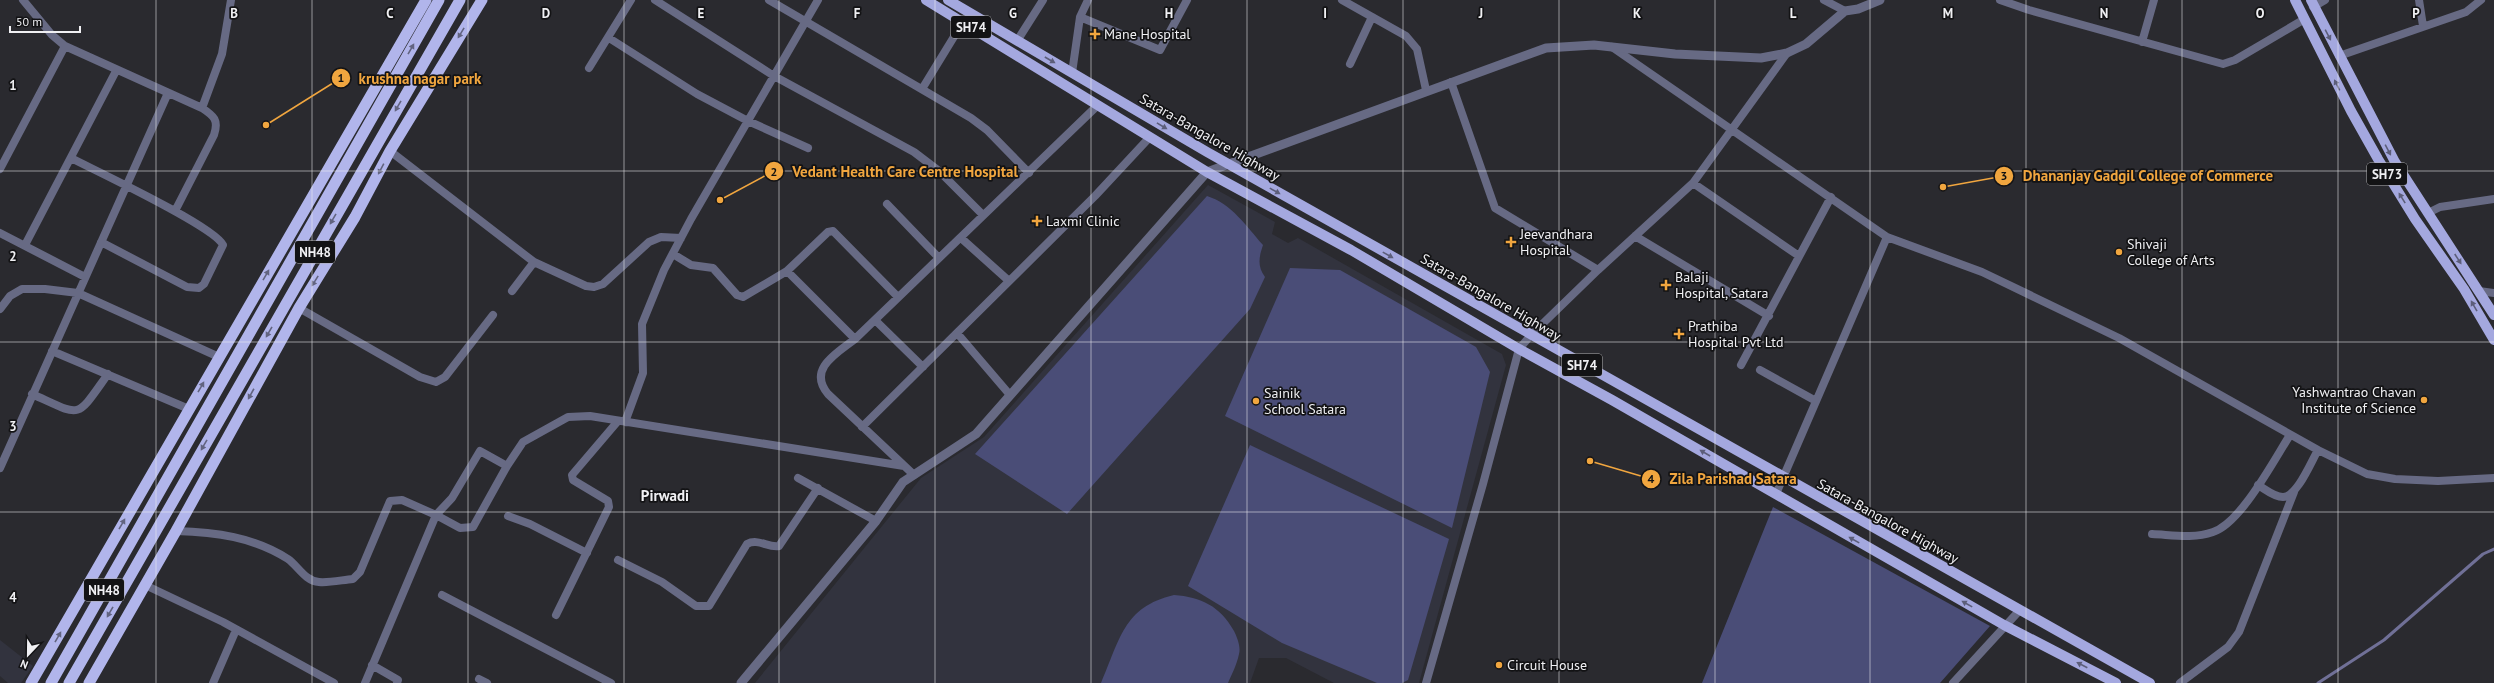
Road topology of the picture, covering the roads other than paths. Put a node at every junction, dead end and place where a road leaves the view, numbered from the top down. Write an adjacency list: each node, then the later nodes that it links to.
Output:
1 (23, 0): 38 (street)
2 (231, 0): 52 (street)
3 (426, 0): 103 (highway, one-way to 3)
4 (439, 0): 144 (highway, NH48, one-way to 4)
5 (460, 0): 145 (highway, NH48, one-way to 145)
6 (482, 0): 57 (highway, one-way to 57)
7 (631, 0): 35 (street)
8 (655, 0): 46 (street)
9 (769, 0): 32 (street)
10 (818, 0): 32 (street)
11 (926, 0): 33 (main road, SH74)
12 (948, 0): 36 (main road, Satara-Bangalore Highway / SH74)
13 (1043, 0): 36 (street)
14 (1088, 0): 29 (street)
15 (1187, 0): 29 (street)
16 (1342, 0): 30 (street)
17 (1824, 0): 28 (street)
18 (1862, 0): 27 (street)
19 (1880, 0): 27 (street)
20 (2000, 0): 37 (street)
21 (2154, 0): 37 (street)
22 (2294, 0): 31 (main road, SH73)
23 (2325, 0): 26 (street)
24 (2419, 0): 34 (street)
25 (2481, 0): 34 (street)
26 (2312, 3): 41 (main road, SH73, one-way to 41)
27 (1858, 9): 28 (street)
28 (1845, 11): 40 (street)
29 (1080, 17): 45 (street)
30 (1372, 18): 42 (street); 49 (street)
31 (2303, 20): 37 (street); 99 (main road, SH73, one-way to 31)
32 (806, 21): 46 (street); 48 (street)
33 (963, 22): 48 (street); 51 (main road, SH74)
34 (2423, 26): 41 (street)
35 (609, 38): 43 (street); 53 (street)
36 (1017, 41): 45 (main road, Satara-Bangalore Highway / SH74, one-way to 45)
37 (2142, 42)
38 (65, 46): 44 (street); 60 (street)
39 (1612, 47): 40 (street); 47 (street); 54 (street)
40 (1787, 53): 54 (street)
41 (2339, 56): 69 (main road, SH73, one-way to 69)
42 (1350, 64)
43 (589, 68)
44 (116, 71): 50 (street); 58 (street)
45 (1072, 73): 59 (main road, Satara-Bangalore Highway / SH74, one-way to 59)
46 (774, 76): 53 (street); 70 (street)
47 (1451, 82): 49 (street); 82 (street)
48 (922, 89): 62 (street)
49 (1426, 90): 59 (street)
50 (168, 93): 52 (street); 64 (street)
51 (1098, 105): 55 (main road, SH74); 62 (street)
52 (202, 108): 68 (street)
53 (748, 121): 56 (street); 74 (street)
54 (1731, 129): 63 (street); 65 (street)
55 (1149, 138): 61 (main road, SH74); 85 (street)
56 (808, 148)
57 (390, 151): 81 (street); 91 (highway, one-way to 91)
58 (71, 158): 64 (street); 77 (street)
59 (1228, 164): 61 (street); 98 (main road, Satara-Bangalore Highway / SH74, one-way to 98)
60 (0, 169)
61 (1207, 172): 101 (main road, SH74); 109 (street)
62 (1029, 173): 70 (street)
63 (1692, 183): 72 (street); 79 (street)
64 (127, 186): 68 (street); 76 (street)
65 (1831, 197): 73 (street); 79 (street)
66 (2494, 199): 69 (street)
67 (888, 204): 80 (street)
68 (175, 211): 76 (street)
69 (2428, 213): 87 (main road, SH73, one-way to 87)
70 (983, 215): 75 (street)
71 (0, 233): 77 (street)
72 (1635, 236): 82 (street); 95 (street)
73 (1887, 236): 110 (street); 114 (street)
74 (681, 238): 78 (street); 81 (street)
75 (960, 238): 80 (street); 85 (street)
76 (101, 242): 84 (street)
77 (25, 245): 84 (street)
78 (673, 254): 83 (street); 112 (street)
79 (1799, 256): 95 (street)
80 (939, 258): 90 (street)
81 (534, 262): 86 (street)
82 (1598, 270): 98 (street)
83 (787, 271): 90 (street); 100 (street)
84 (85, 277): 89 (street)
85 (1009, 281): 97 (street)
86 (512, 291)
87 (2479, 291): 88 (street); 94 (main road, SH73)
88 (2494, 292)
89 (78, 293): 92 (street); 102 (street); 103 (street)
90 (898, 298): 96 (street)
91 (299, 308): 93 (street); 130 (highway, one-way to 130)
92 (0, 309)
93 (493, 315)
94 (2494, 315)
95 (1769, 316): 104 (street)
96 (875, 320): 100 (street); 105 (street)
97 (957, 333): 105 (street); 109 (street)
98 (1530, 335): 101 (street); 121 (main road, Satara-Bangalore Highway / SH74)
99 (2494, 338)
100 (855, 339): 113 (street)
101 (1519, 349): 126 (main road, SH74, one-way to 101); 153 (street)
102 (52, 351): 107 (street); 108 (street)
103 (219, 357): 111 (highway, one-way to 103)
104 (1741, 365)
105 (923, 366): 113 (street)
106 (1760, 370): 110 (street)
107 (108, 374): 108 (street); 111 (street)
108 (32, 394): 118 (street)
109 (1010, 395): 119 (street)
110 (1816, 401): 121 (street)
111 (189, 409): 143 (highway, one-way to 111)
112 (621, 422): 116 (street); 117 (street); 132 (street)
113 (862, 427): 117 (street)
114 (2290, 435): 115 (street); 123 (street)
115 (2318, 450): 122 (street); 125 (street)
116 (506, 466): 127 (street); 127 (street)
117 (904, 466): 119 (street)
118 (0, 468)
119 (914, 475): 129 (street)
120 (798, 478): 124 (street)
121 (1783, 478): 126 (street); 136 (main road, Satara-Bangalore Highway / SH74)
122 (2494, 478)
123 (2258, 485): 125 (street); 131 (street)
124 (818, 488): 129 (street); 133 (street)
125 (2294, 492): 157 (street)
126 (1776, 494): 138 (main road, SH74, one-way to 126)
127 (436, 515): 130 (street); 140 (street)
128 (508, 516): 132 (street)
129 (876, 521): 152 (street)
130 (176, 531): 134 (highway)
131 (2152, 534)
132 (588, 553): 137 (street)
133 (618, 560)
134 (145, 585): 139 (street); 146 (highway)
135 (442, 595): 151 (street)
136 (2019, 611): 138 (street); 156 (main road, Satara-Bangalore Highway / SH74)
137 (556, 615)
138 (2004, 625): 154 (street); 155 (main road, SH74, one-way to 138)
139 (236, 630): 147 (street); 148 (street)
140 (372, 665): 142 (street); 149 (street)
141 (479, 679): 150 (street)
142 (400, 682)
143 (31, 683)
144 (51, 683)
145 (69, 683)
146 (89, 683)
147 (213, 683)
148 (334, 683)
149 (365, 683)
150 (487, 683)
151 (611, 683)
152 (741, 683)
153 (1426, 683)
154 (1953, 683)
155 (2116, 683)
156 (2150, 683)
157 (2180, 683)

